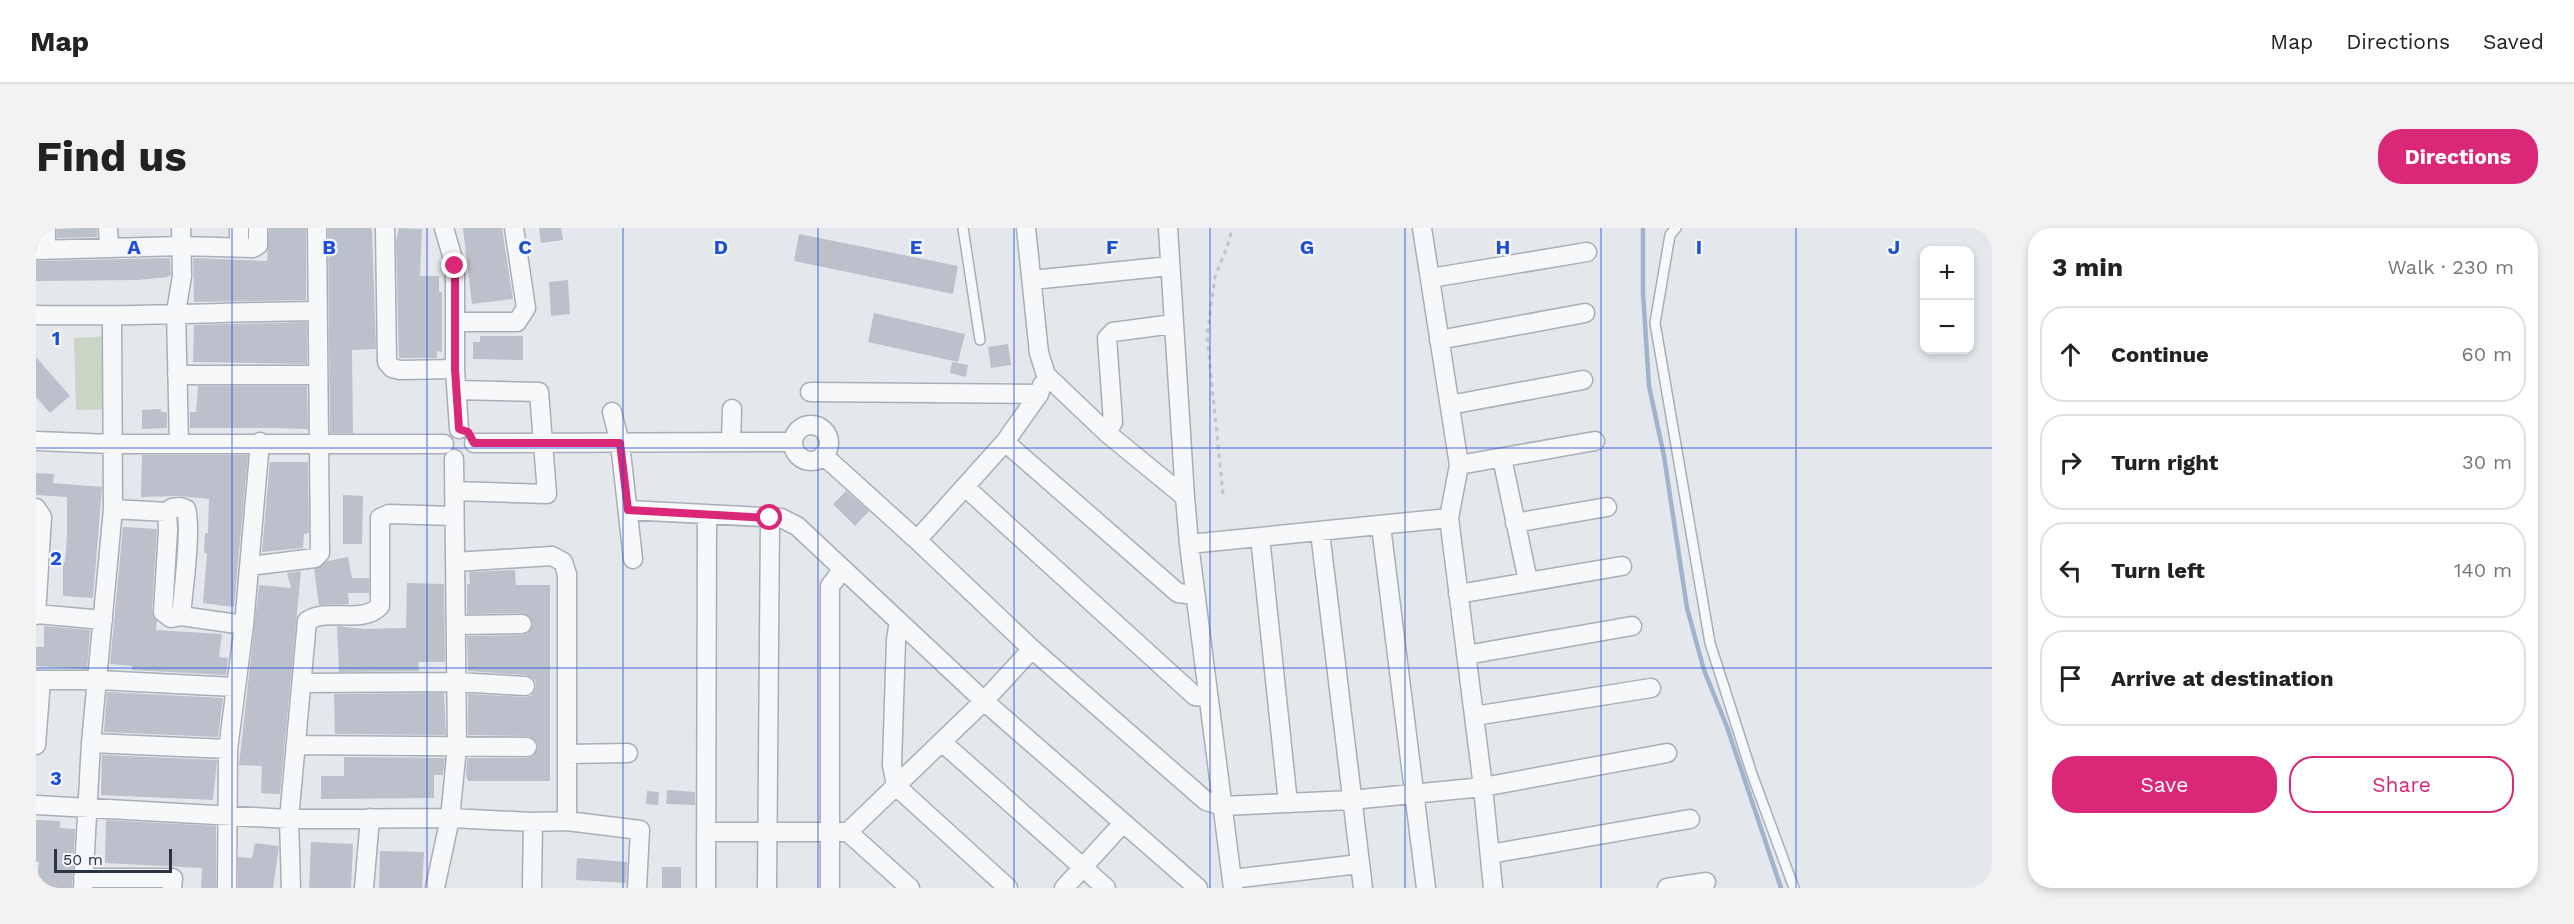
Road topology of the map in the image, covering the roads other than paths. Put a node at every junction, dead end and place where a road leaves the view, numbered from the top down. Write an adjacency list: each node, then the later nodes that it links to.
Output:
1 (46, 228): 17 (street)
2 (108, 228): 15 (street)
3 (239, 228): 16 (street)
4 (317, 228): 22 (street)
5 (385, 228): 31 (street)
6 (444, 228): 27 (street)
7 (514, 228): 27 (street)
8 (963, 228): 29 (lane)
9 (1026, 228): 21 (street)
10 (1168, 228): 19 (street)
11 (1422, 228): 20 (street)
12 (1676, 228): 161 (lane)
13 (181, 237): 15 (street); 16 (street); 23 (street)
14 (258, 237): 16 (street)
15 (109, 247): 17 (street)
16 (239, 247)
17 (41, 249)
18 (1587, 252): 20 (street)
19 (1170, 266): 21 (street); 28 (street)
20 (1431, 278): 30 (street)
21 (1032, 280): 34 (street)
22 (316, 311): 23 (street); 33 (street)
23 (176, 312): 26 (street); 32 (street)
24 (1585, 314): 30 (street)
25 (36, 315): 26 (street)
26 (112, 316): 53 (street)
27 (456, 322): 31 (street)
28 (1173, 324): 43 (street); 63 (street)
29 (980, 340)
30 (1439, 340): 38 (street)
31 (455, 369): 36 (street)
32 (177, 375): 33 (street); 54 (street)
33 (318, 375): 47 (street)
34 (1046, 375): 37 (street); 43 (street)
35 (1583, 380): 38 (street)
36 (457, 390): 42 (street); 56 (street)
37 (1039, 394): 39 (street); 50 (street)
38 (1450, 405): 60 (street)
39 (811, 409): 49 (street); 57 (street)
40 (732, 410): 48 (street)
41 (612, 412): 52 (street)
42 (459, 429): 51 (street); 55 (street)
43 (1107, 433): 63 (street)
44 (36, 441): 53 (street)
45 (1595, 441): 58 (street)
46 (260, 442): 47 (street); 54 (street); 80 (street)
47 (321, 442): 55 (street); 80 (street)
48 (731, 442): 49 (street); 52 (street)
49 (793, 442): 57 (street)
50 (1005, 442): 61 (street); 85 (street)
51 (474, 443): 56 (street); 59 (street)
52 (620, 443): 56 (street); 67 (street)
53 (113, 444): 54 (street); 66 (street)
54 (179, 444)
55 (444, 444): 59 (street)
56 (542, 444): 62 (street)
57 (823, 455): 76 (street)
58 (1502, 458): 60 (street); 72 (street)
59 (454, 459): 62 (street)
60 (1459, 465): 71 (street)
61 (964, 487): 76 (street); 102 (street)
62 (454, 491): 69 (street)
63 (1185, 497): 77 (street)
64 (1607, 507): 72 (street)
65 (36, 508): 86 (street)
66 (113, 509): 87 (street); 90 (street)
67 (628, 510): 68 (street); 78 (street)
68 (707, 515): 70 (street); 131 (street)
69 (453, 516): 79 (street); 97 (street)
70 (770, 518): 82 (street); 133 (street)
71 (1449, 518): 73 (street); 84 (street)
72 (1515, 523): 83 (street)
73 (1381, 526): 74 (street); 117 (street)
74 (1320, 532): 75 (street); 118 (street)
75 (1260, 537): 77 (street); 119 (street)
76 (917, 540): 93 (street)
77 (1189, 544): 85 (street)
78 (633, 559)
79 (455, 562): 91 (street); 112 (street)
80 (250, 566): 90 (street)
81 (1622, 566): 83 (street)
82 (843, 569): 88 (street); 132 (street)
83 (1528, 581): 84 (street)
84 (1458, 594): 94 (street)
85 (1195, 595): 102 (street)
86 (37, 614): 87 (street)
87 (103, 620): 96 (street)
88 (899, 621): 103 (street); 115 (street)
89 (522, 624): 91 (street)
90 (244, 625): 100 (street)
91 (457, 625): 98 (street)
92 (1632, 626): 94 (street)
93 (1032, 649): 103 (street); 121 (street)
94 (1466, 656): 104 (street)
95 (38, 680): 96 (street); 107 (street)
96 (99, 680): 100 (street); 106 (street)
97 (303, 682): 98 (street); 108 (street)
98 (457, 682): 99 (street); 109 (street)
99 (525, 686)
100 (234, 687): 111 (street)
101 (1651, 688): 104 (street)
102 (1208, 697): 121 (street)
103 (984, 701): 105 (street); 130 (street)
104 (1474, 716): 116 (street)
105 (942, 742): 115 (street); 136 (street)
106 (92, 743): 111 (street); 122 (street)
107 (36, 745)
108 (296, 745): 109 (street); 126 (street)
109 (457, 747): 110 (street); 125 (street)
110 (527, 747)
111 (228, 749): 123 (street)
112 (567, 753): 113 (street); 128 (street)
113 (628, 753)
114 (1667, 753): 116 (street)
115 (896, 786): 132 (street); 153 (street)
116 (1483, 787): 117 (street); 134 (street)
117 (1414, 794): 118 (street); 158 (street)
118 (1351, 800): 119 (street); 135 (street)
119 (1288, 803): 121 (street)
120 (36, 805): 122 (street)
121 (1223, 806): 142 (street)
122 (87, 809): 123 (street); 141 (street)
123 (226, 814): 126 (street); 143 (street)
124 (370, 818): 125 (street); 126 (street); 145 (street)
125 (450, 818): 129 (street); 146 (street)
126 (289, 819): 144 (street)
127 (1690, 819): 134 (street)
128 (567, 821): 129 (street); 148 (street)
129 (533, 822): 147 (street)
130 (1123, 822): 136 (street); 156 (street)
131 (707, 832): 133 (street); 149 (street)
132 (839, 832): 133 (street); 138 (street); 151 (street)
133 (768, 833): 150 (street)
134 (1490, 854): 159 (street)
135 (1359, 864): 137 (street); 157 (street)
136 (1083, 867): 154 (street); 155 (street)
137 (1298, 880): 142 (street)
138 (894, 881): 152 (street)
139 (170, 882): 141 (street)
140 (1706, 882): 160 (street)
141 (83, 883)
142 (1232, 884)
143 (227, 888)
144 (291, 888)
145 (364, 888)
146 (435, 888)
147 (532, 888)
148 (637, 888)
149 (706, 888)
150 (767, 888)
151 (830, 888)
152 (910, 888)
153 (1008, 888)
154 (1064, 888)
155 (1106, 888)
156 (1198, 888)
157 (1363, 888)
158 (1426, 888)
159 (1493, 888)
160 (1667, 888)
161 (1794, 888)

